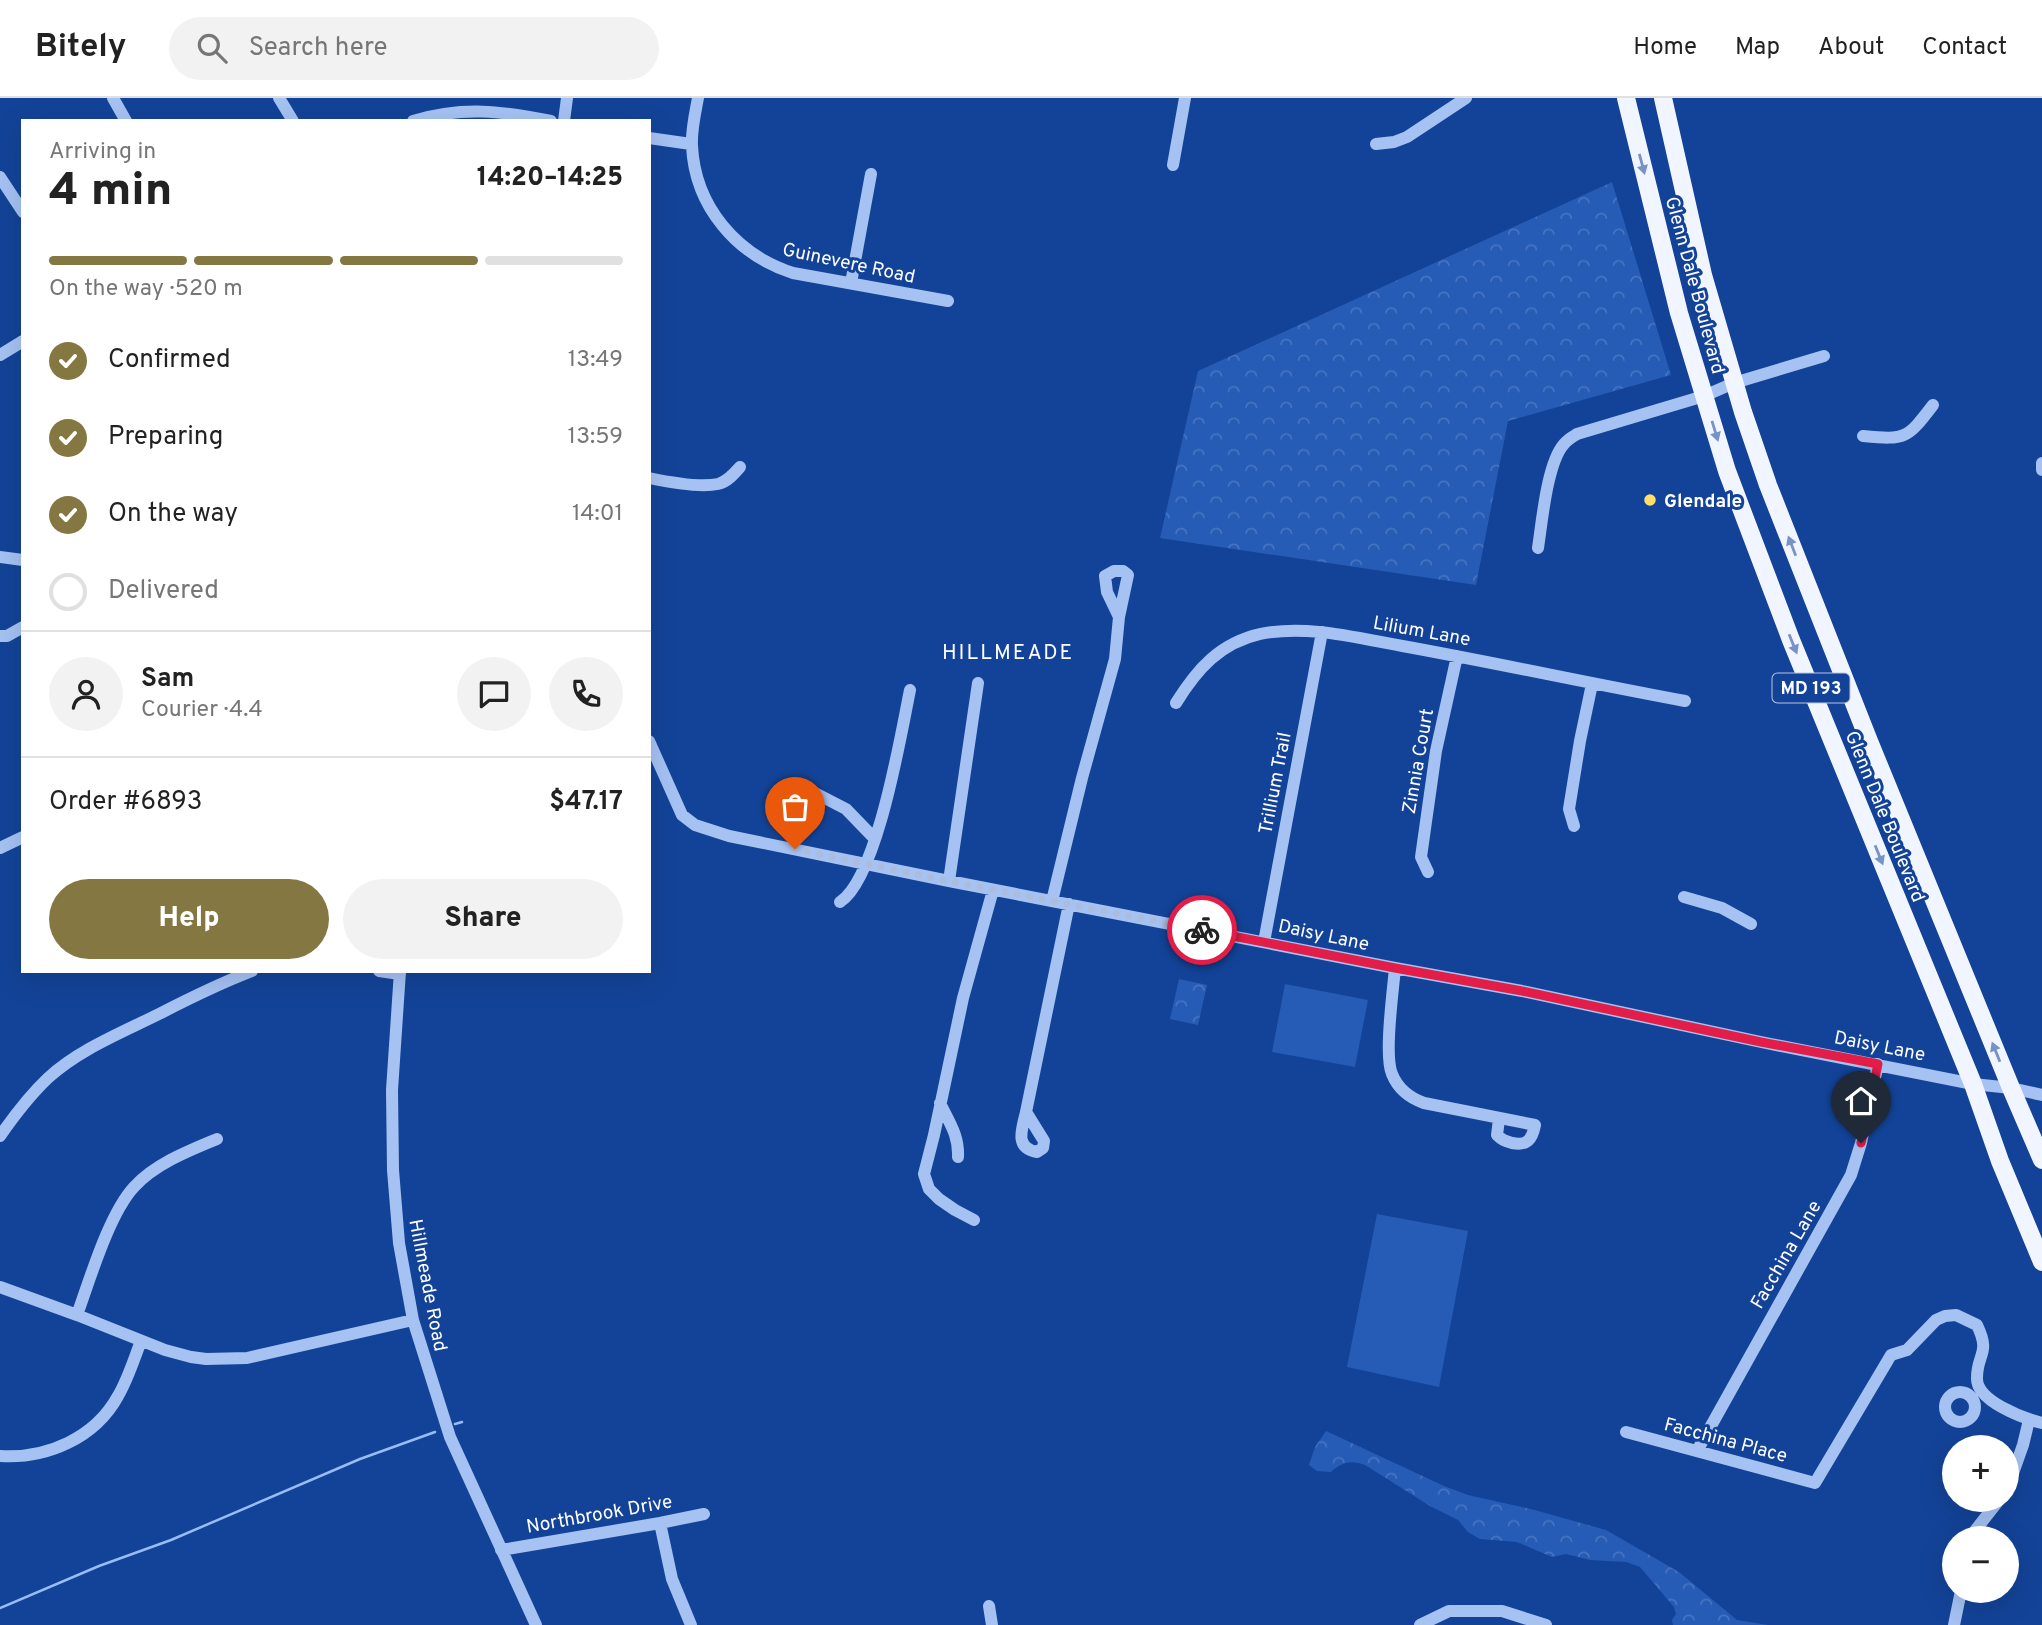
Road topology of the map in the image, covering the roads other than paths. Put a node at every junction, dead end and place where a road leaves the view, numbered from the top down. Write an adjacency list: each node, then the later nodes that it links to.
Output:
1 (113, 98): 9 (street)
2 (279, 98): 10 (street)
3 (567, 98): 13 (street)
4 (698, 98): 15 (street, Guinevere Road)
5 (1185, 98): 17 (street)
6 (1466, 98): 16 (street)
7 (1626, 98): 27 (main road, Glenn Dale Boulevard / MD 193, one-way to 27)
8 (1663, 98): 26 (main road, Glenn Dale Boulevard / MD 193)
9 (125, 119)
10 (292, 119)
11 (421, 119): 12 (street)
12 (540, 119)
13 (564, 119)
14 (651, 138): 15 (street)
15 (691, 144): 21 (street, Guinevere Road)
16 (1376, 144)
17 (1173, 165)
18 (871, 174): 21 (street)
19 (0, 177): 20 (street)
20 (21, 209)
21 (850, 284): 22 (street, Guinevere Road)
22 (948, 301)
23 (21, 342): 24 (street)
24 (0, 355)
25 (1824, 356): 26 (street)
26 (1734, 383): 27 (street); 68 (main road, Glenn Dale Boulevard / MD 193, one-way to 26)
27 (1704, 396): 34 (street); 67 (main road, Glenn Dale Boulevard / MD 193, one-way to 67)
28 (1933, 405): 29 (street)
29 (1863, 436)
30 (2042, 463): 32 (street)
31 (740, 467): 33 (street)
32 (2042, 470)
33 (651, 478)
34 (1538, 548)
35 (0, 557): 36 (street)
36 (21, 559)
37 (1119, 617): 58 (street)
38 (21, 628): 40 (street)
39 (1322, 632): 41 (street, Lilium Lane); 46 (street, Lilium Lane); 62 (street, Trillium Trail)
40 (0, 636)
41 (1457, 656): 43 (street, Lilium Lane); 54 (street, Zinnia Court)
42 (978, 683): 55 (street)
43 (1592, 684): 45 (street, Lilium Lane); 49 (street)
44 (910, 690): 51 (street)
45 (1685, 701)
46 (1176, 702)
47 (651, 745): 53 (street, Daisy Lane)
48 (813, 792): 51 (street)
49 (1574, 827)
50 (21, 837): 52 (street)
51 (874, 838): 53 (street)
52 (0, 848)
53 (866, 864): 55 (street, Daisy Lane); 59 (street)
54 (1428, 872)
55 (948, 881): 56 (street, Daisy Lane)
56 (993, 890): 58 (street, Daisy Lane); 70 (street)
57 (1684, 897): 61 (street)
58 (1052, 901): 60 (street, Daisy Lane)
59 (840, 902)
60 (1069, 904): 62 (street, Daisy Lane); 71 (street)
61 (1751, 924)
62 (1264, 942): 63 (street, Daisy Lane)
63 (1395, 968): 66 (street, Daisy Lane); 72 (street)
64 (247, 973): 75 (street)
65 (400, 973): 83 (street, Hillmeade Road)
66 (1878, 1064): 67 (street, Daisy Lane); 88 (street, Facchina Lane)
67 (1973, 1084): 68 (street, Daisy Lane); 80 (main road, Glenn Dale Boulevard / MD 193)
68 (2011, 1088): 69 (street, Daisy Lane); 78 (main road, Glenn Dale Boulevard / MD 193)
69 (2042, 1095)
70 (940, 1102): 73 (street); 74 (street)
71 (1026, 1112)
72 (1499, 1119)
73 (955, 1130): 74 (street); 77 (street)
74 (934, 1135): 79 (street)
75 (0, 1136)
76 (216, 1139): 82 (street)
77 (958, 1157)
78 (2042, 1160)
79 (974, 1220)
80 (2042, 1262)
81 (0, 1287): 82 (street)
82 (77, 1315): 84 (street)
83 (413, 1320): 84 (street); 95 (street, Hillmeade Road)
84 (141, 1341): 89 (street)
85 (2029, 1420): 86 (street); 88 (street, Facchina Place); 90 (street)
86 (2042, 1423)
87 (1626, 1432): 88 (street, Facchina Place)
88 (1697, 1451)
89 (0, 1456)
90 (2019, 1456)
91 (1989, 1512): 94 (street)
92 (704, 1514): 93 (street, Northbrook Drive)
93 (660, 1523): 95 (street, Northbrook Drive); 99 (street)
94 (1978, 1526)
95 (501, 1550): 98 (street, Hillmeade Road)
96 (1959, 1603): 103 (street)
97 (989, 1606): 100 (street)
98 (536, 1625)
99 (691, 1625)
100 (992, 1625)
101 (1420, 1625): 102 (street)
102 (1546, 1625)
103 (1954, 1625)

